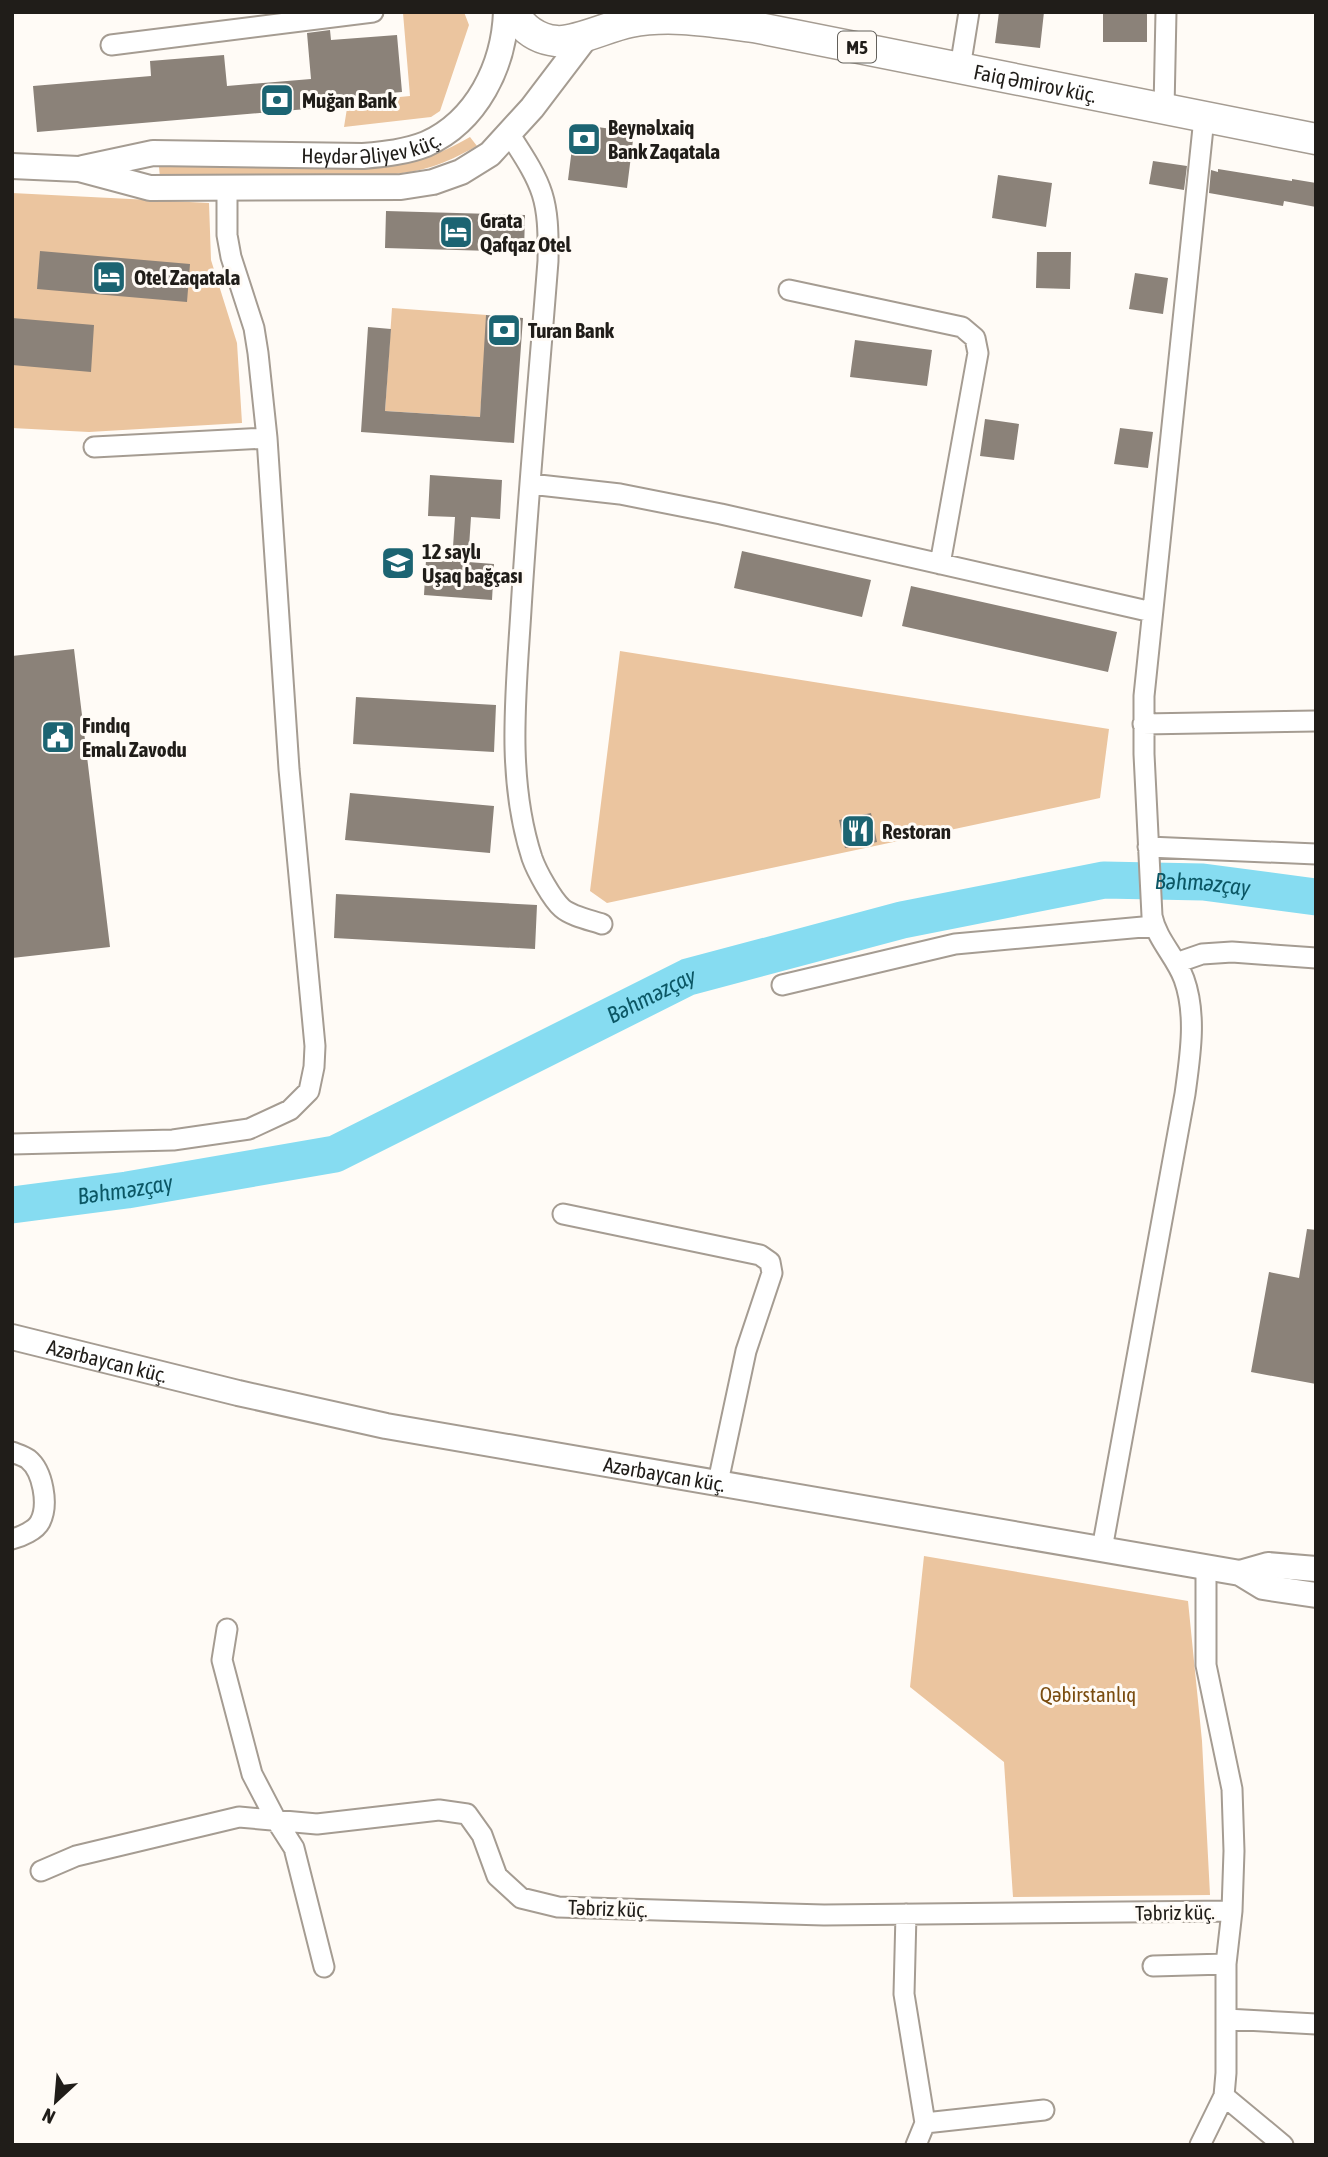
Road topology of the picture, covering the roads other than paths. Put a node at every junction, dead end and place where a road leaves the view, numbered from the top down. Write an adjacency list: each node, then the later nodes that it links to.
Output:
1 (373, 12): 9 (street)
2 (506, 12): 16 (main road, Heydər Əliyev küç.)
3 (513, 12): 7 (highway)
4 (714, 12): 8 (highway)
5 (970, 12): 10 (street)
6 (1166, 12): 11 (street)
7 (598, 23): 8 (highway); 13 (main road)
8 (754, 27): 10 (highway, Faiq Əmirov küç. / M5)
9 (111, 45)
10 (960, 68): 11 (highway, Faiq Əmirov küç. / M5)
11 (1164, 108): 12 (highway, Faiq Əmirov küç. / M5)
12 (1204, 118): 14 (highway, Faiq Əmirov küç. / M5); 23 (street)
13 (510, 135): 17 (main road); 21 (street)
14 (1316, 139)
15 (12, 166): 16 (main road)
16 (79, 169): 17 (main road)
17 (227, 187): 19 (street)
18 (789, 290): 22 (street)
19 (267, 438): 20 (street); 33 (street)
20 (94, 447)
21 (530, 484): 22 (street); 29 (street)
22 (940, 564): 23 (street)
23 (1152, 612): 25 (street)
24 (1316, 721): 25 (street)
25 (1143, 724): 26 (street)
26 (1148, 853): 27 (street); 28 (street)
27 (1316, 854)
28 (1153, 921): 31 (street); 32 (street)
29 (601, 924)
30 (1316, 958): 31 (street)
31 (1176, 963): 39 (street)
32 (782, 985)
33 (12, 1144)
34 (563, 1214): 37 (street)
35 (12, 1337): 37 (main road, Azərbaycan küç.)
36 (12, 1452): 38 (street)
37 (718, 1482): 39 (main road, Azərbaycan küç.)
38 (12, 1539)
39 (1102, 1549): 40 (main road, Azərbaycan küç.)
40 (1206, 1567): 42 (main road, Azərbaycan küç.); 47 (street)
41 (1316, 1569): 42 (main road)
42 (1240, 1573): 43 (main road, Azərbaycan küç.)
43 (1316, 1595)
44 (227, 1629): 45 (street)
45 (276, 1820): 46 (street, Təbriz küç.); 48 (street, Təbriz küç.); 51 (street)
46 (41, 1871)
47 (1232, 1911): 48 (street, Təbriz küç.); 49 (street)
48 (906, 1914): 56 (street)
49 (1226, 1964): 50 (street); 52 (street)
50 (1153, 1966)
51 (324, 1967)
52 (1226, 2019): 53 (street); 54 (street)
53 (1316, 2024)
54 (1224, 2096): 58 (street); 59 (street)
55 (1044, 2110): 56 (street)
56 (925, 2123): 57 (street)
57 (916, 2145)
58 (1199, 2145)
59 (1283, 2145)

